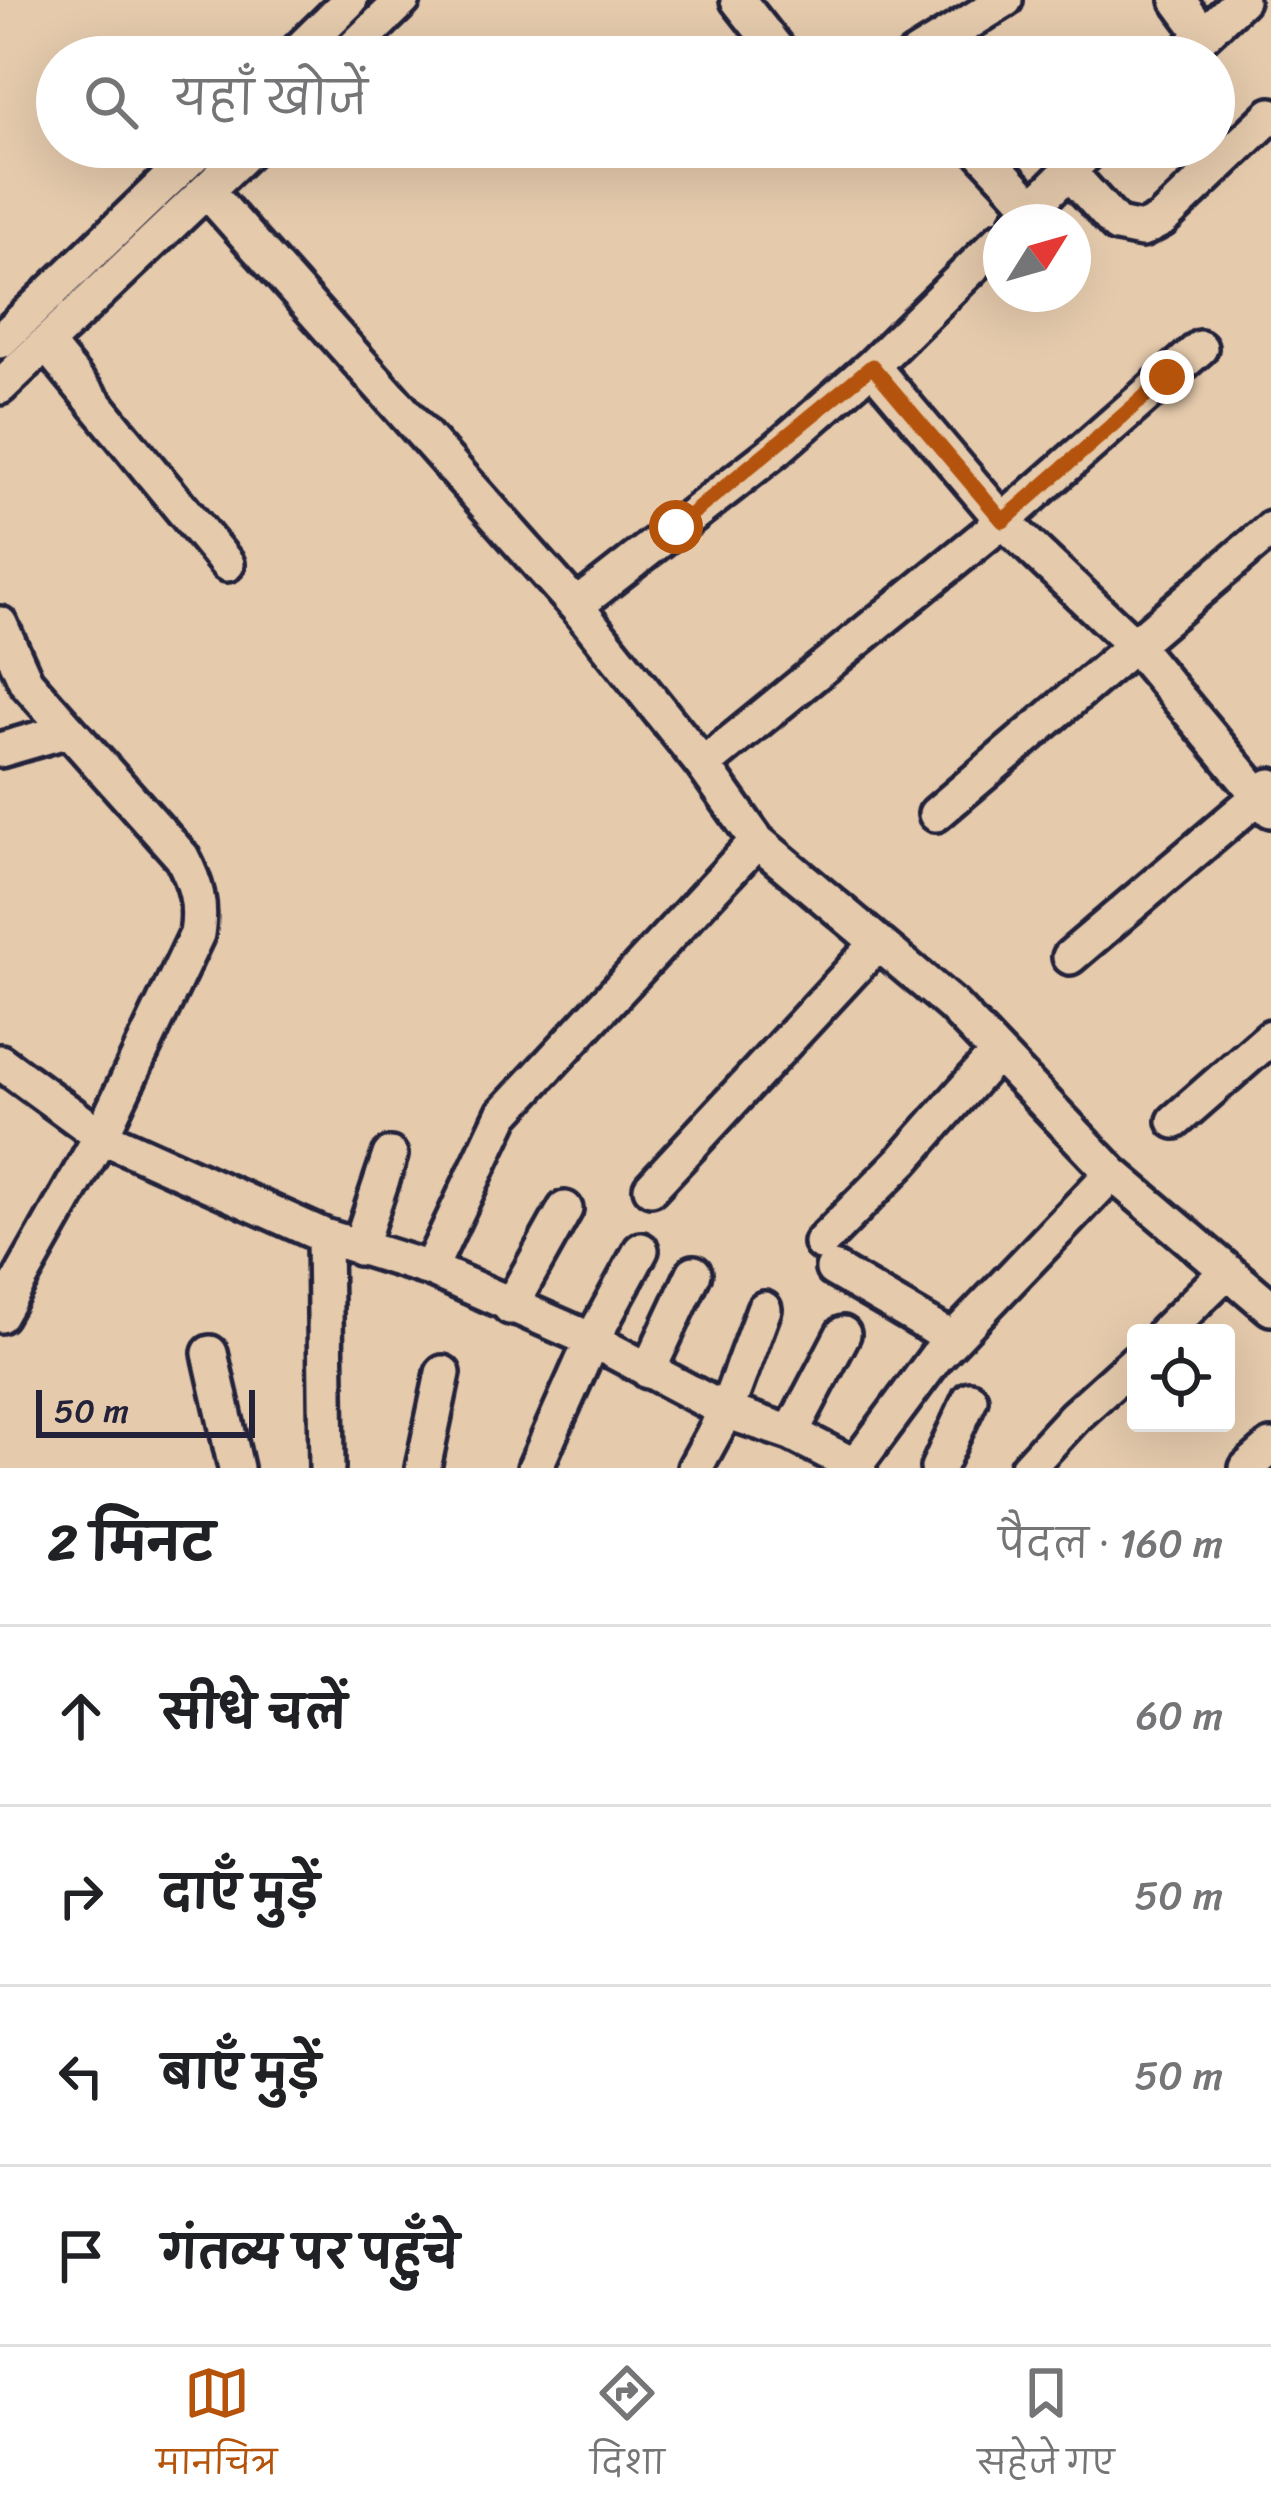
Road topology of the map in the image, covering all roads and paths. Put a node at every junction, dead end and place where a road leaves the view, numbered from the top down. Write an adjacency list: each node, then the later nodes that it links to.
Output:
1 (350, 0): 7 (street)
2 (403, 0): 8 (street)
3 (738, 0): 9 (street)
4 (1005, 0): 10 (street)
5 (1178, 0): 11 (street)
6 (1241, 0): 12 (street)
7 (313, 36)
8 (366, 36)
9 (766, 36)
10 (947, 36)
11 (1189, 36)
12 (1202, 36)
13 (1271, 115): 14 (street)
14 (1235, 149)
15 (180, 168): 25 (street)
16 (231, 168): 21 (street)
17 (992, 168): 22 (street)
18 (1073, 168): 20 (street)
19 (1215, 168): 20 (street)
20 (1069, 172): 23 (street)
21 (207, 191): 26 (street); 33 (street)
22 (1019, 204)
23 (1036, 204)
24 (983, 257): 28 (street)
25 (0, 341)
26 (47, 345): 29 (street); 32 (street)
27 (1200, 348): 30 (street)
28 (872, 366): 30 (street); 33 (street)
29 (0, 387)
30 (1003, 521): 35 (street); 38 (street)
31 (1271, 530): 35 (street)
32 (227, 564)
33 (576, 606): 38 (street)
34 (0, 625): 36 (street)
35 (1136, 647): 39 (street); 40 (street)
36 (69, 730): 37 (street); 48 (street)
37 (3, 752)
38 (703, 765): 41 (street)
39 (1267, 798): 43 (street)
40 (936, 814)
41 (758, 841): 42 (street); 56 (street)
42 (876, 945): 45 (street); 51 (street)
43 (1070, 957)
44 (1271, 1037): 47 (street)
45 (997, 1053): 50 (street); 65 (street)
46 (0, 1062): 48 (street)
47 (1175, 1120)
48 (101, 1136): 53 (street); 62 (street)
49 (390, 1155): 54 (street)
50 (1112, 1173): 57 (street); 65 (street)
51 (651, 1188)
52 (565, 1209): 59 (street)
53 (324, 1236): 54 (street); 77 (street)
54 (359, 1248): 56 (street)
55 (640, 1250): 66 (street)
56 (430, 1269): 59 (street)
57 (1227, 1271): 60 (street); 63 (street)
58 (694, 1273): 69 (street)
59 (510, 1307): 66 (street)
60 (1271, 1307)
61 (764, 1309): 72 (street)
62 (0, 1315)
63 (1173, 1324)
64 (842, 1334): 73 (street)
65 (953, 1339): 75 (street)
66 (592, 1340): 69 (street); 79 (street)
67 (210, 1353): 76 (street)
68 (1127, 1368): 82 (street)
69 (648, 1371): 72 (street)
70 (443, 1373): 78 (street)
71 (970, 1400): 81 (street)
72 (726, 1412): 73 (street); 80 (street)
73 (791, 1433): 75 (street)
74 (1271, 1447): 83 (street)
75 (857, 1467)
76 (236, 1468)
77 (327, 1468)
78 (423, 1468)
79 (536, 1468)
80 (695, 1468)
81 (938, 1468)
82 (1027, 1468)
83 (1247, 1468)

